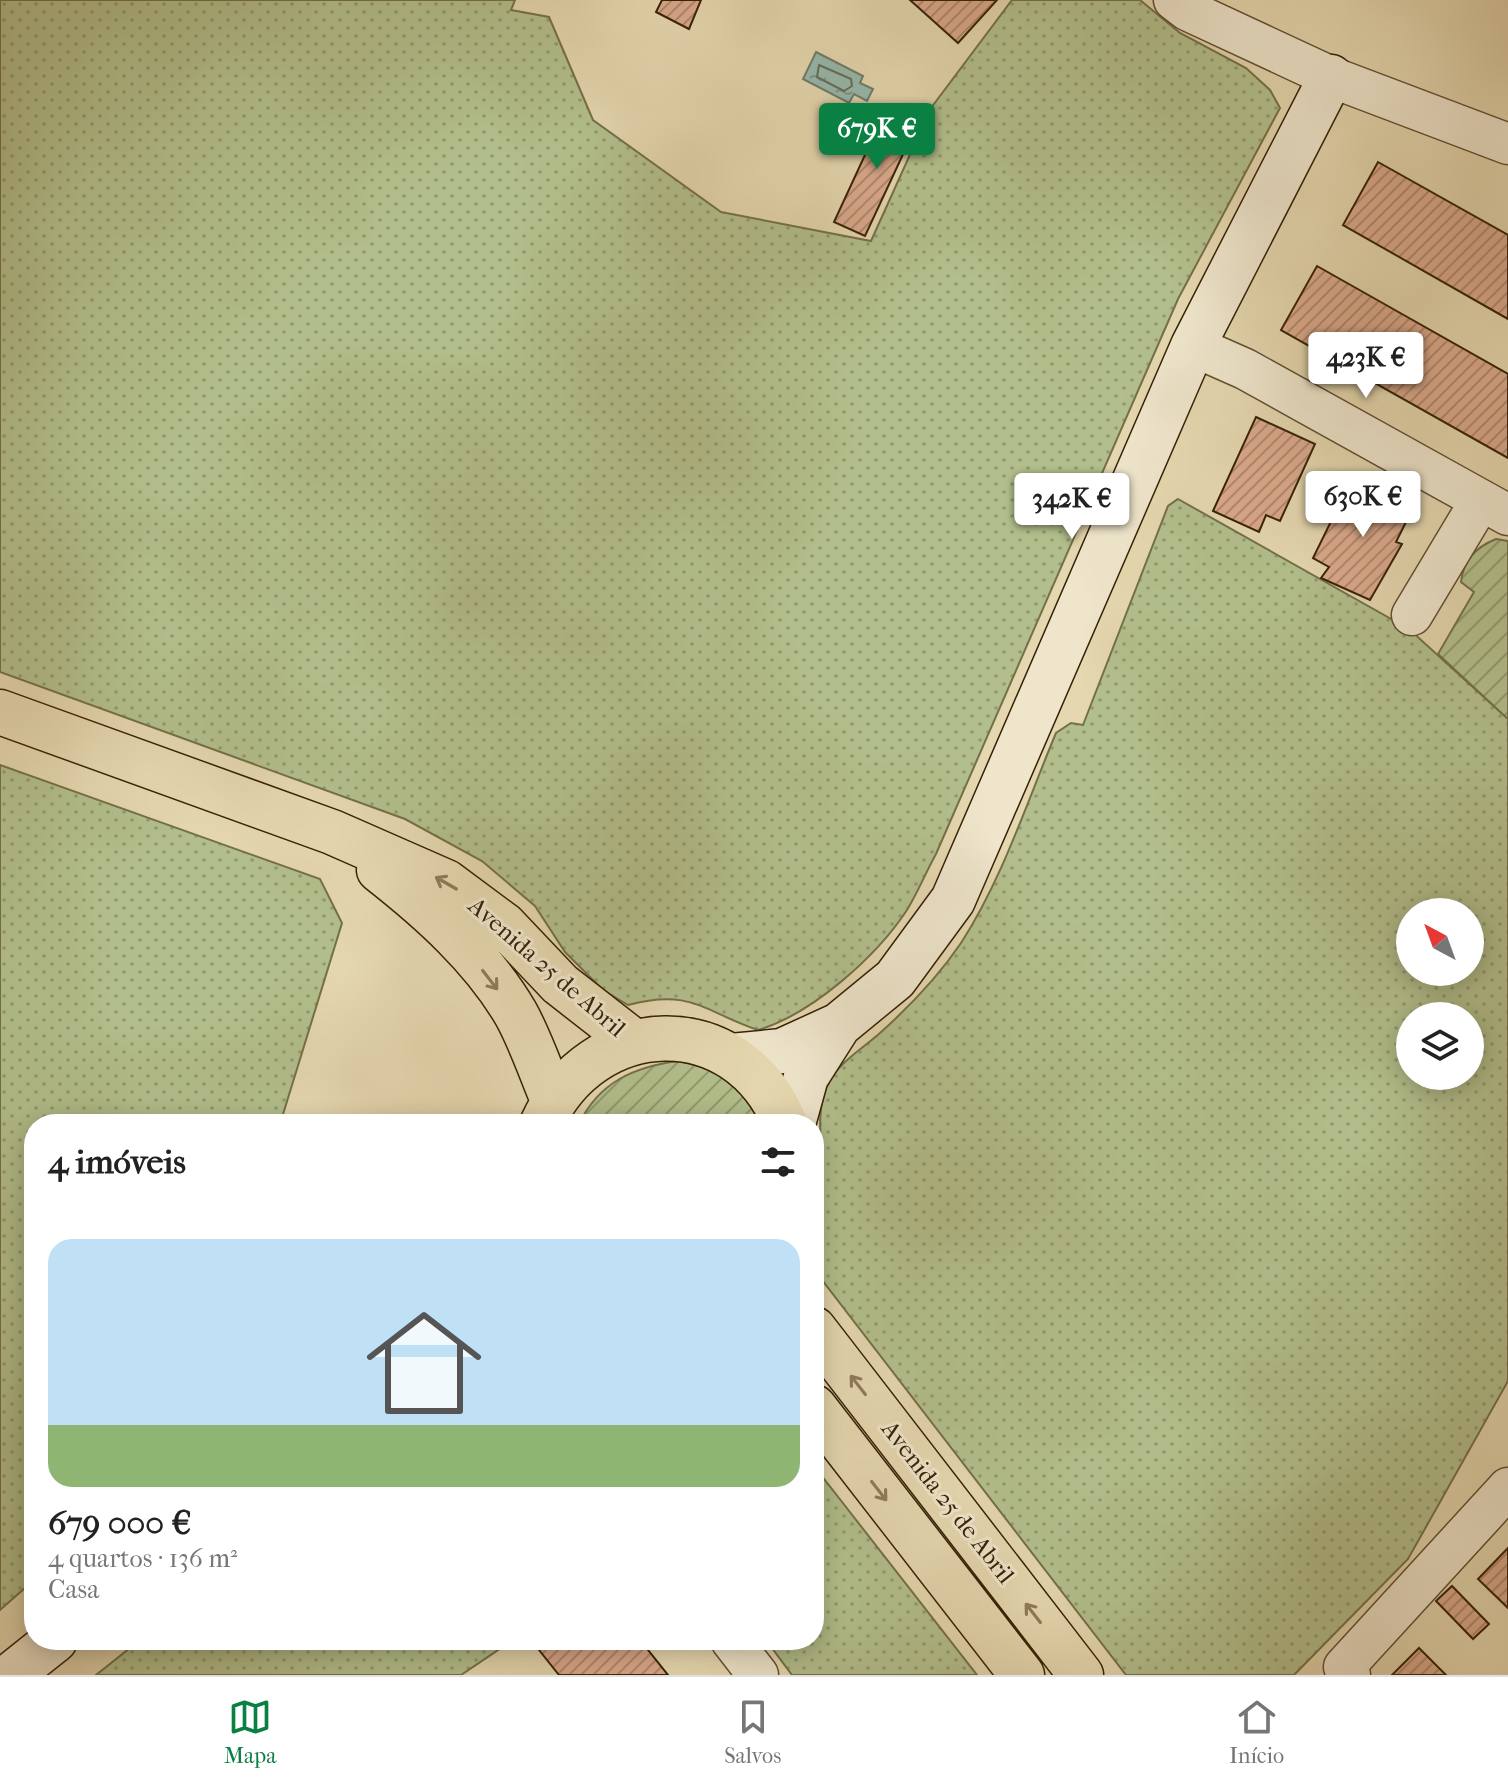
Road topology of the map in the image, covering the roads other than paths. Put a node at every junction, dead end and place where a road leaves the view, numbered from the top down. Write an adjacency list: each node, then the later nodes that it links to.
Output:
1 (1174, 0): 2 (street)
2 (1331, 77): 3 (street); 4 (street)
3 (1508, 144)
4 (1193, 346): 5 (street); 9 (street)
5 (1495, 507): 6 (street)
6 (1412, 615)
7 (0, 712): 8 (main road, Avenida 25 de Abril)
8 (332, 832): 10 (main road, Avenida 25 de Abril, one-way to 8); 12 (main road, Avenida 25 de Abril, one-way to 12)
9 (839, 1025): 11 (street); 14 (street)
10 (633, 1041): 11 (main road, Avenida 25 de Abril); 12 (main road, Avenida 25 de Abril)
11 (731, 1056): 13 (main road, Avenida 25 de Abril)
12 (547, 1112)
13 (781, 1114)
14 (796, 1114)
15 (824, 1342): 23 (main road, Avenida 25 de Abril, one-way to 15)
16 (824, 1420): 22 (main road, Avenida 25 de Abril, one-way to 22)
17 (1508, 1488): 24 (street)
18 (42, 1650): 20 (street)
19 (739, 1650): 21 (street)
20 (11, 1675)
21 (758, 1675)
22 (1022, 1675)
23 (1081, 1675)
24 (1350, 1675)

